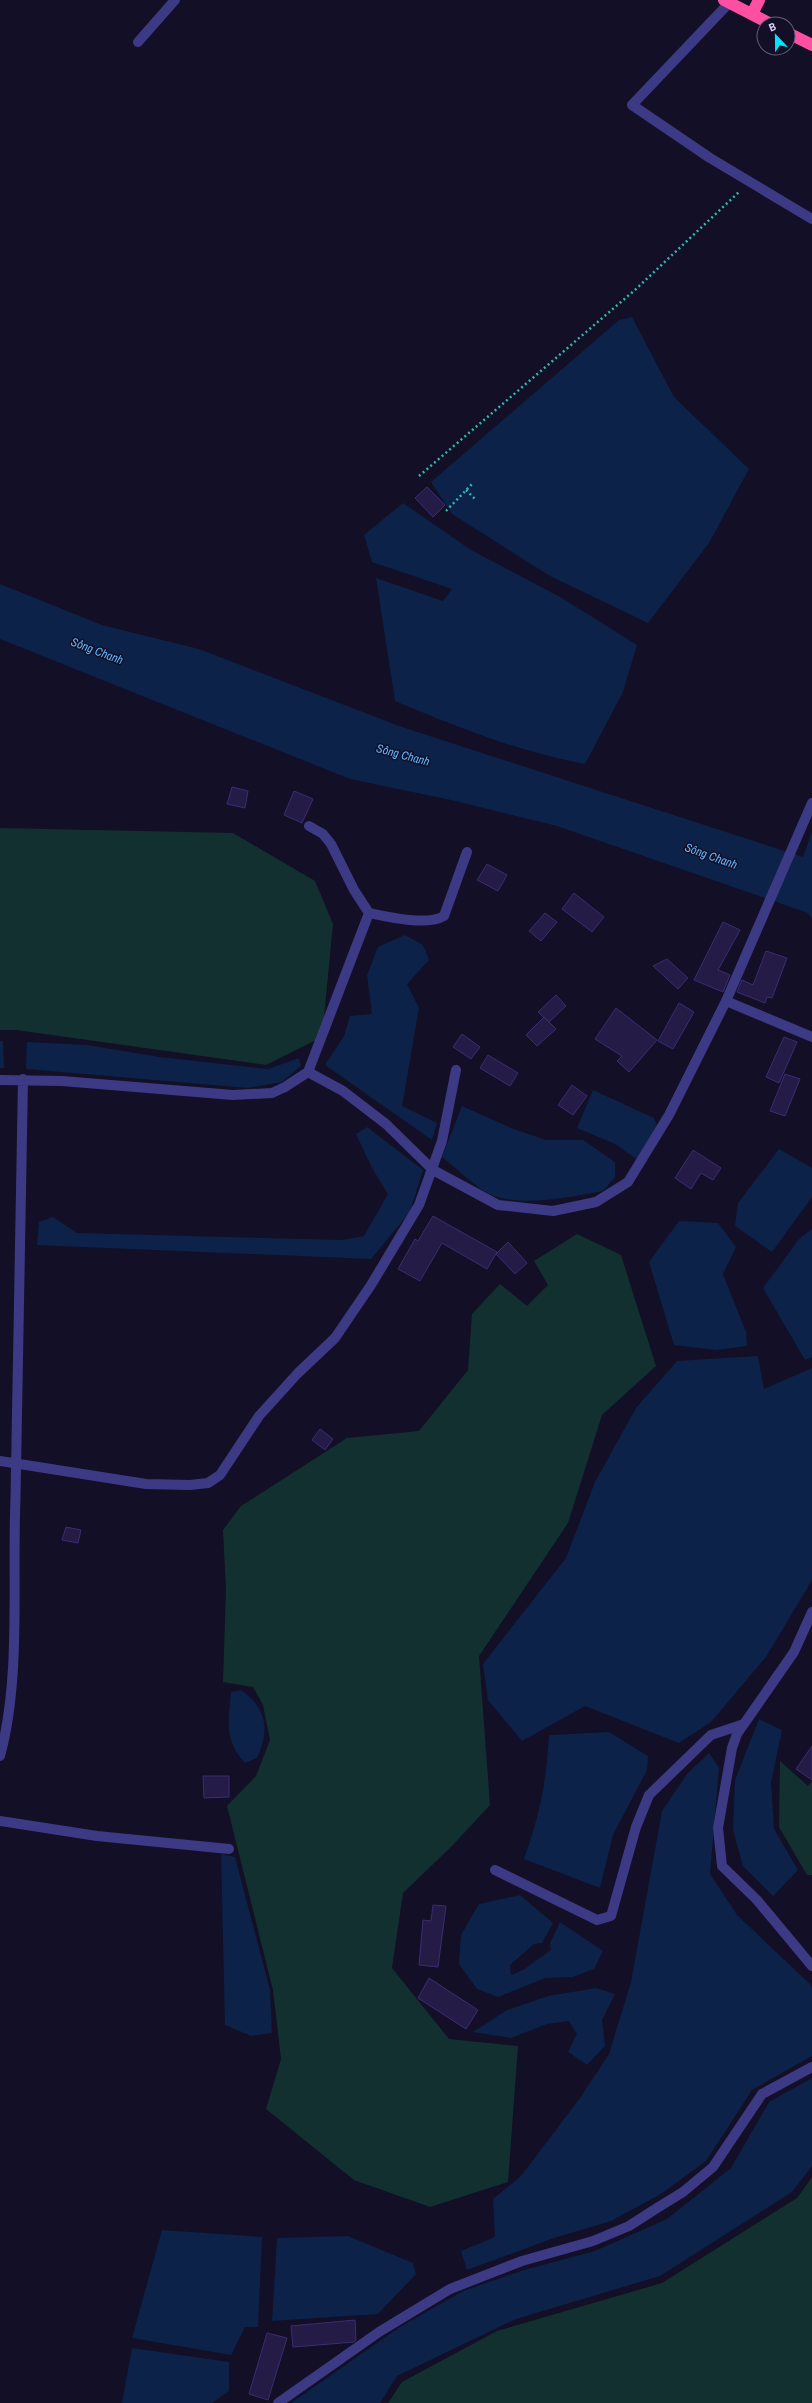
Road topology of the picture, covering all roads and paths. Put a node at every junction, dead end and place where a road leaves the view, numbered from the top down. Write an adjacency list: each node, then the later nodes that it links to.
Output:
1 (175, 0): 7 (street)
2 (760, 0): 4 (highway)
3 (727, 1): 4 (highway); 9 (street)
4 (752, 14): 5 (highway)
5 (756, 16)
6 (796, 37): 8 (highway)
7 (138, 42)
8 (812, 45)
9 (750, 182): 10 (street); 11 (path)
10 (812, 219)
11 (419, 476)
12 (472, 484): 13 (path)
13 (466, 490): 14 (path); 15 (path)
14 (475, 499)
15 (446, 511)
16 (812, 803): 20 (street)
17 (309, 826): 19 (street)
18 (467, 852): 19 (street)
19 (369, 912): 23 (street)
20 (726, 1001): 21 (street); 26 (street)
21 (812, 1037)
22 (456, 1070): 26 (street)
23 (308, 1072): 24 (street); 26 (street)
24 (23, 1079): 25 (street); 28 (street)
25 (0, 1080)
26 (433, 1170): 28 (street)
27 (0, 1461): 28 (street)
28 (18, 1463): 31 (street)
29 (812, 1612): 30 (street)
30 (744, 1724): 34 (street); 35 (street)
31 (0, 1756)
32 (0, 1821): 33 (street)
33 (229, 1849)
34 (496, 1870)
35 (812, 1966)
36 (812, 2067): 37 (street)
37 (278, 2403)

